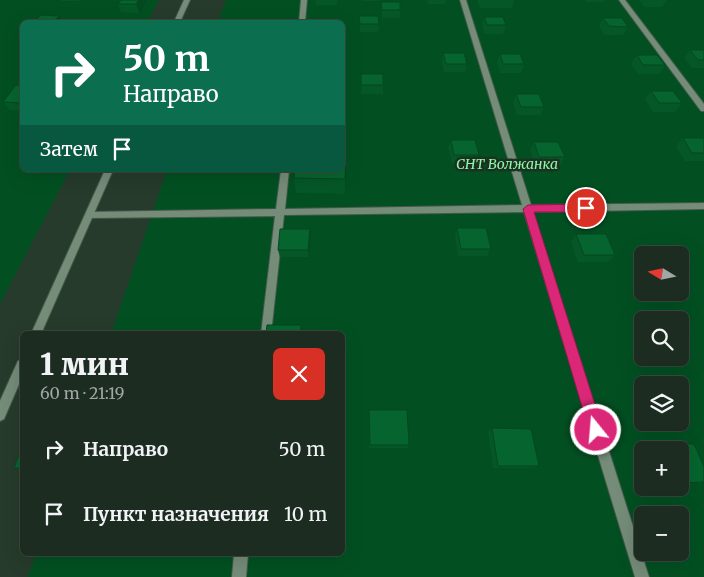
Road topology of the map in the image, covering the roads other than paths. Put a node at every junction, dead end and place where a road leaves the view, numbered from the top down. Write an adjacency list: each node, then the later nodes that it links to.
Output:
1 (187, 0): 5 (street)
2 (304, 0): 6 (street)
3 (463, 0): 11 (street)
4 (622, 0): 7 (street)
5 (178, 20)
6 (302, 20)
7 (704, 109)
8 (108, 172): 13 (street)
9 (285, 172): 12 (street)
10 (704, 206): 11 (street)
11 (528, 209): 12 (street); 20 (street)
12 (280, 212): 13 (street); 15 (street)
13 (89, 215): 14 (street)
14 (37, 331)
15 (266, 331)
16 (20, 369): 17 (street)
17 (0, 415)
18 (241, 556): 19 (street)
19 (238, 577)
20 (642, 577)

